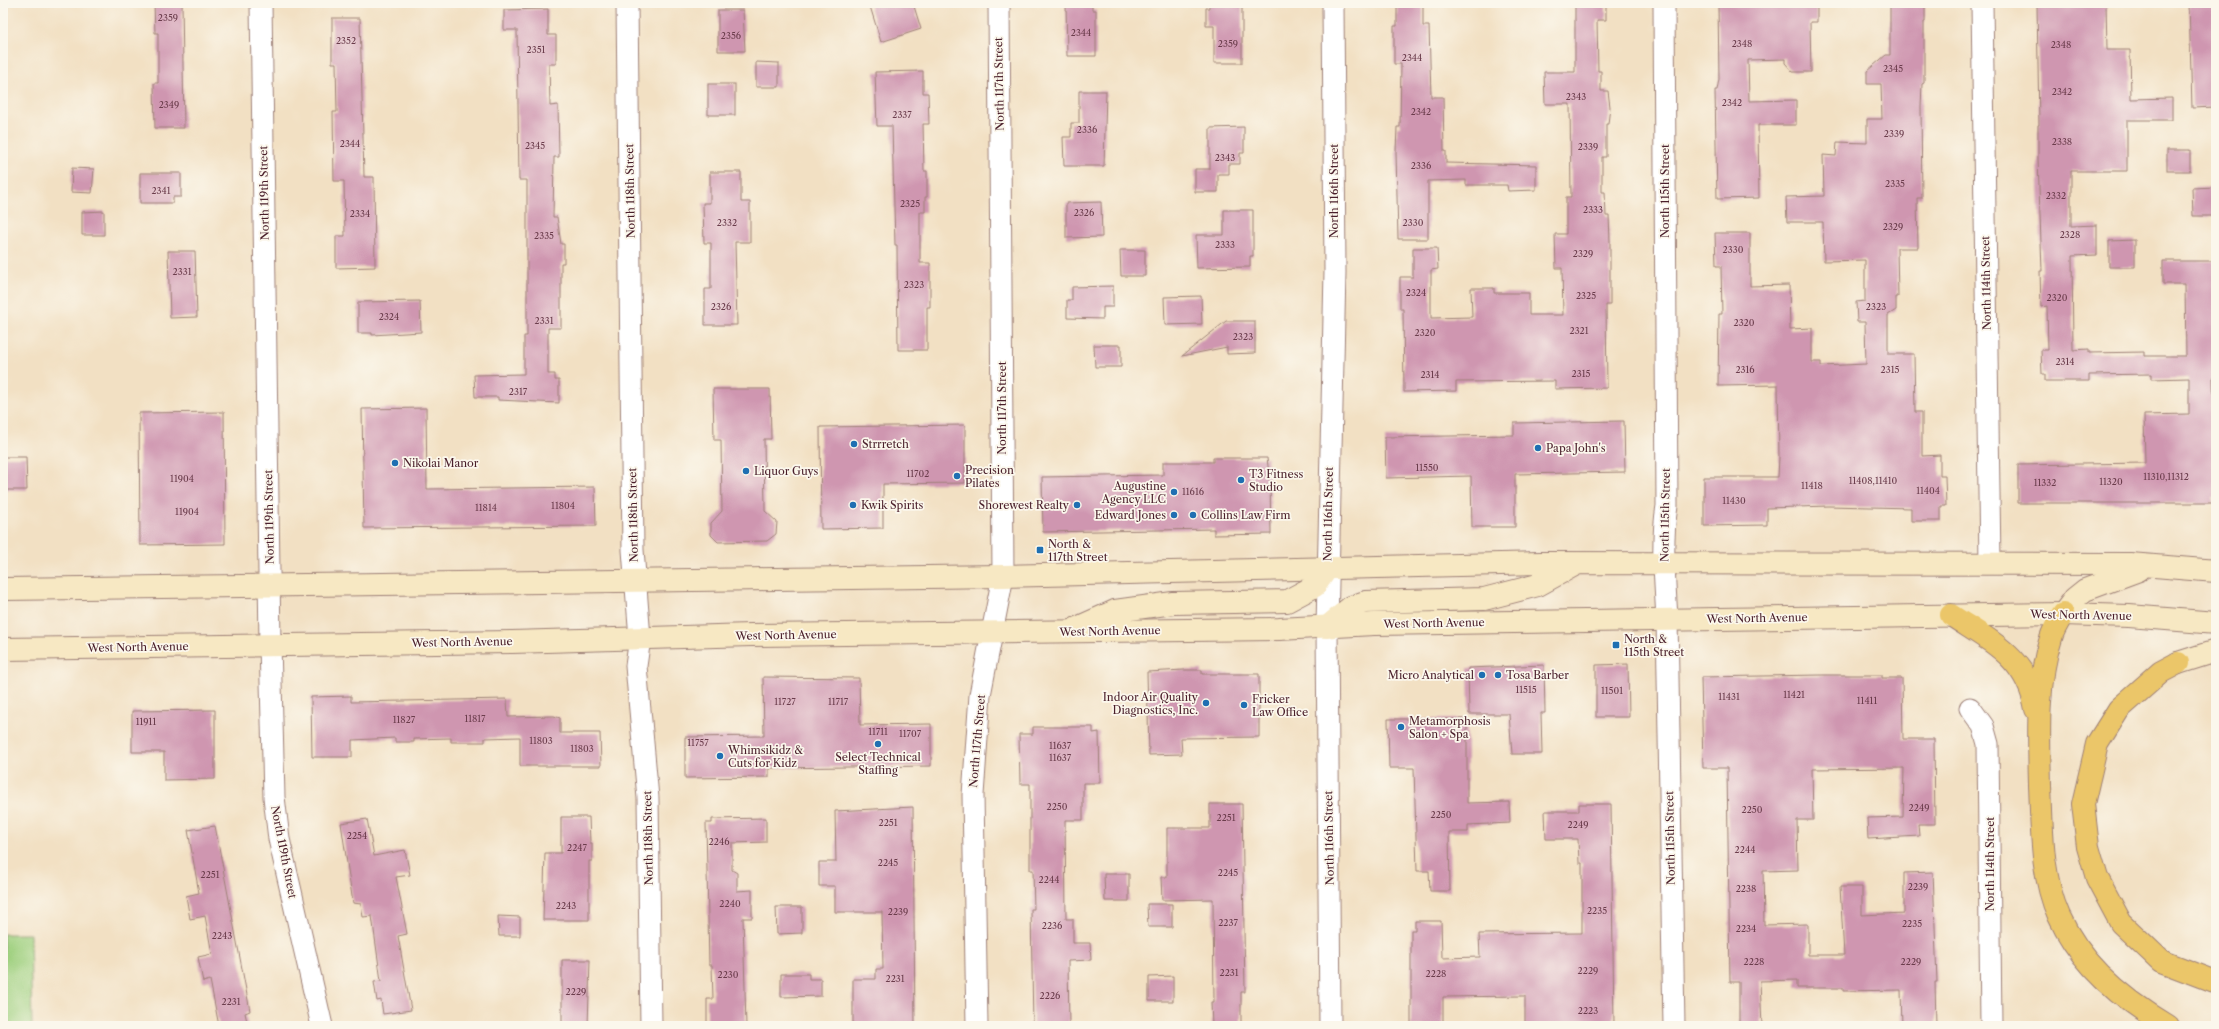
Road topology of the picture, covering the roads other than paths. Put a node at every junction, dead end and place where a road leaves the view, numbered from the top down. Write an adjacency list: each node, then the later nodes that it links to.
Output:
1 (261, 3): 17 (street, North 119th Street)
2 (628, 3): 16 (street, North 118th Street)
3 (991, 3): 8 (street)
4 (999, 3): 8 (street, North 117th Street)
5 (1333, 3): 13 (street, North 116th Street)
6 (1664, 3): 10 (street, North 115th Street)
7 (1982, 3): 11 (street, North 114th Street)
8 (999, 25): 15 (street, North 117th Street)
9 (1579, 563): 10 (main road); 13 (main road); 23 (main road)
10 (1664, 563): 11 (main road); 21 (street, North 115th Street)
11 (1990, 563): 12 (main road)
12 (2149, 566): 14 (main road); 19 (main road)
13 (1328, 569): 15 (main road); 23 (street, North 116th Street); 25 (main road)
14 (2216, 572)
15 (1004, 576): 16 (main road); 24 (street, North 117th Street)
16 (635, 580): 17 (main road); 26 (street, North 118th Street)
17 (270, 584): 18 (main road); 27 (street, North 119th Street)
18 (3, 589)
19 (2062, 614): 20 (main road, West North Avenue); 22 (main road, West North Avenue); 32 (highway)
20 (1951, 615): 21 (main road, West North Avenue); 32 (highway)
21 (1667, 619): 23 (main road, West North Avenue); 38 (street, North 115th Street)
22 (2216, 623)
23 (1327, 627): 25 (main road, West North Avenue); 37 (street, North 116th Street)
24 (992, 631): 25 (main road, West North Avenue); 26 (main road, West North Avenue); 36 (street, North 117th Street)
25 (1068, 632)
26 (640, 638): 27 (main road, West North Avenue); 35 (street, North 118th Street)
27 (270, 644): 28 (main road, West North Avenue); 34 (street, North 119th Street)
28 (3, 649)
29 (2216, 651): 30 (main road)
30 (2178, 663): 33 (highway)
31 (1970, 708): 39 (street, North 114th Street)
32 (2038, 723): 40 (highway)
33 (2216, 982)
34 (322, 1026)
35 (651, 1026)
36 (977, 1026)
37 (1330, 1026)
38 (1674, 1026)
39 (1991, 1026)
40 (2168, 1026)

